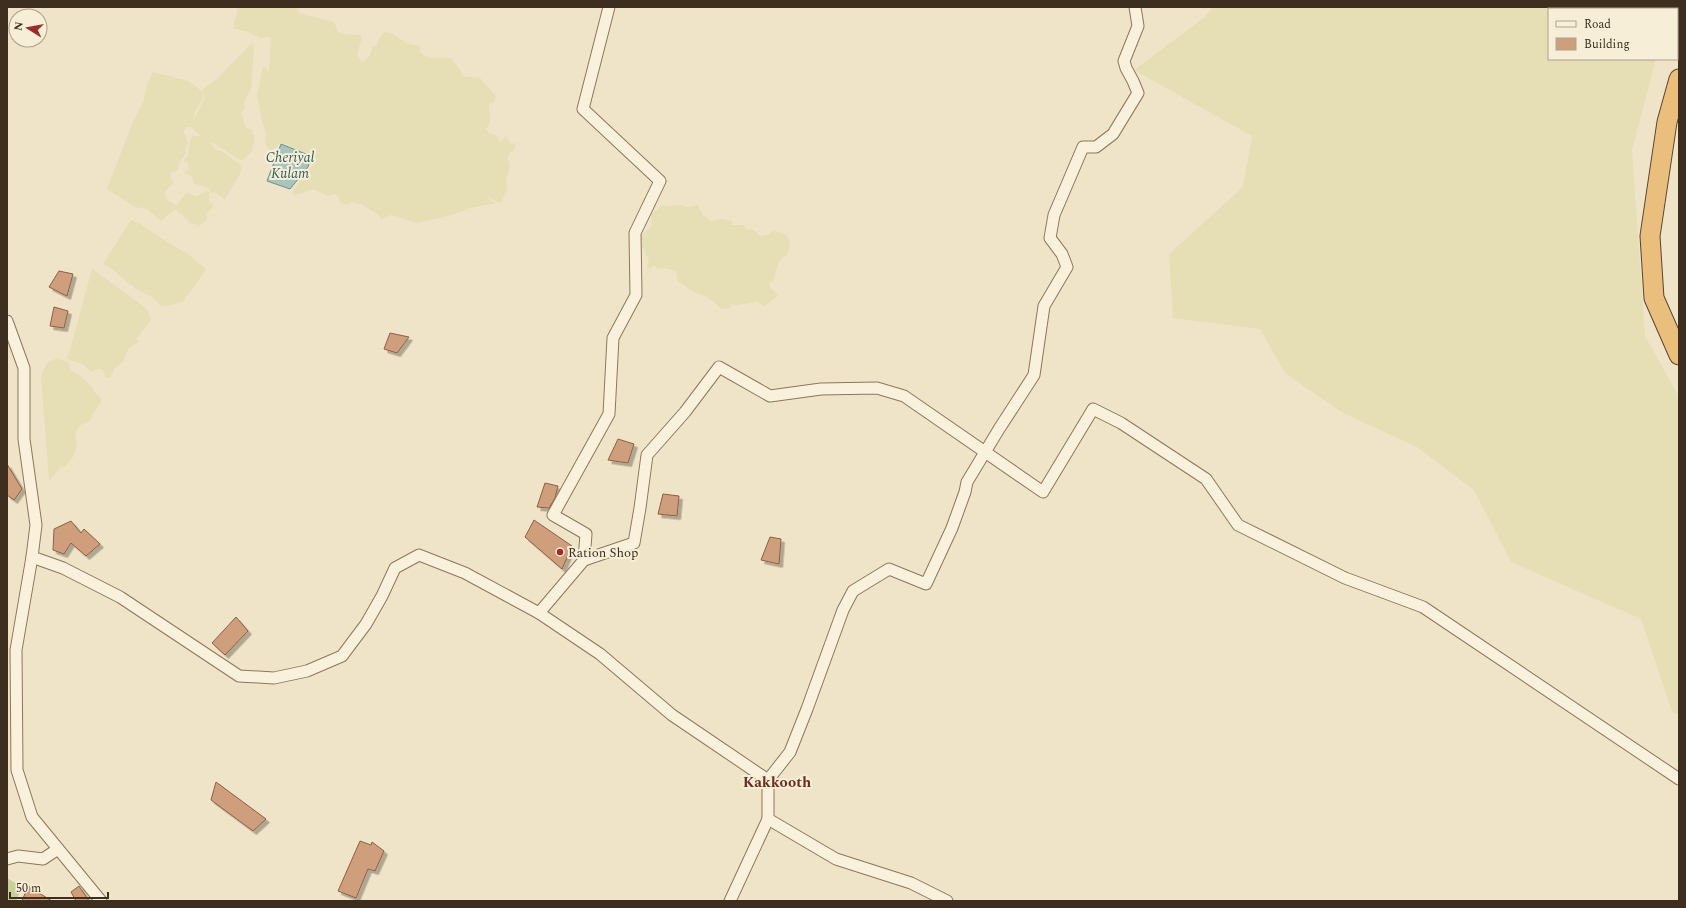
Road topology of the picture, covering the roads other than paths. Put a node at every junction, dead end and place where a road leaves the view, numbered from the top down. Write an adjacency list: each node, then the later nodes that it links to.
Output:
1 (609, 7): 8 (street)
2 (1134, 7): 6 (street)
3 (1679, 79): 5 (highway)
4 (7, 321): 7 (street)
5 (1679, 355)
6 (985, 451): 8 (street); 11 (street); 12 (street)
7 (32, 557): 9 (street); 10 (street)
8 (584, 560): 9 (street)
9 (539, 613): 12 (street)
10 (12, 771): 14 (street)
11 (1679, 779)
12 (768, 780): 13 (street)
13 (768, 819): 17 (street); 18 (street)
14 (58, 849): 15 (street); 16 (street)
15 (7, 859)
16 (101, 901)
17 (730, 901)
18 (947, 901)

